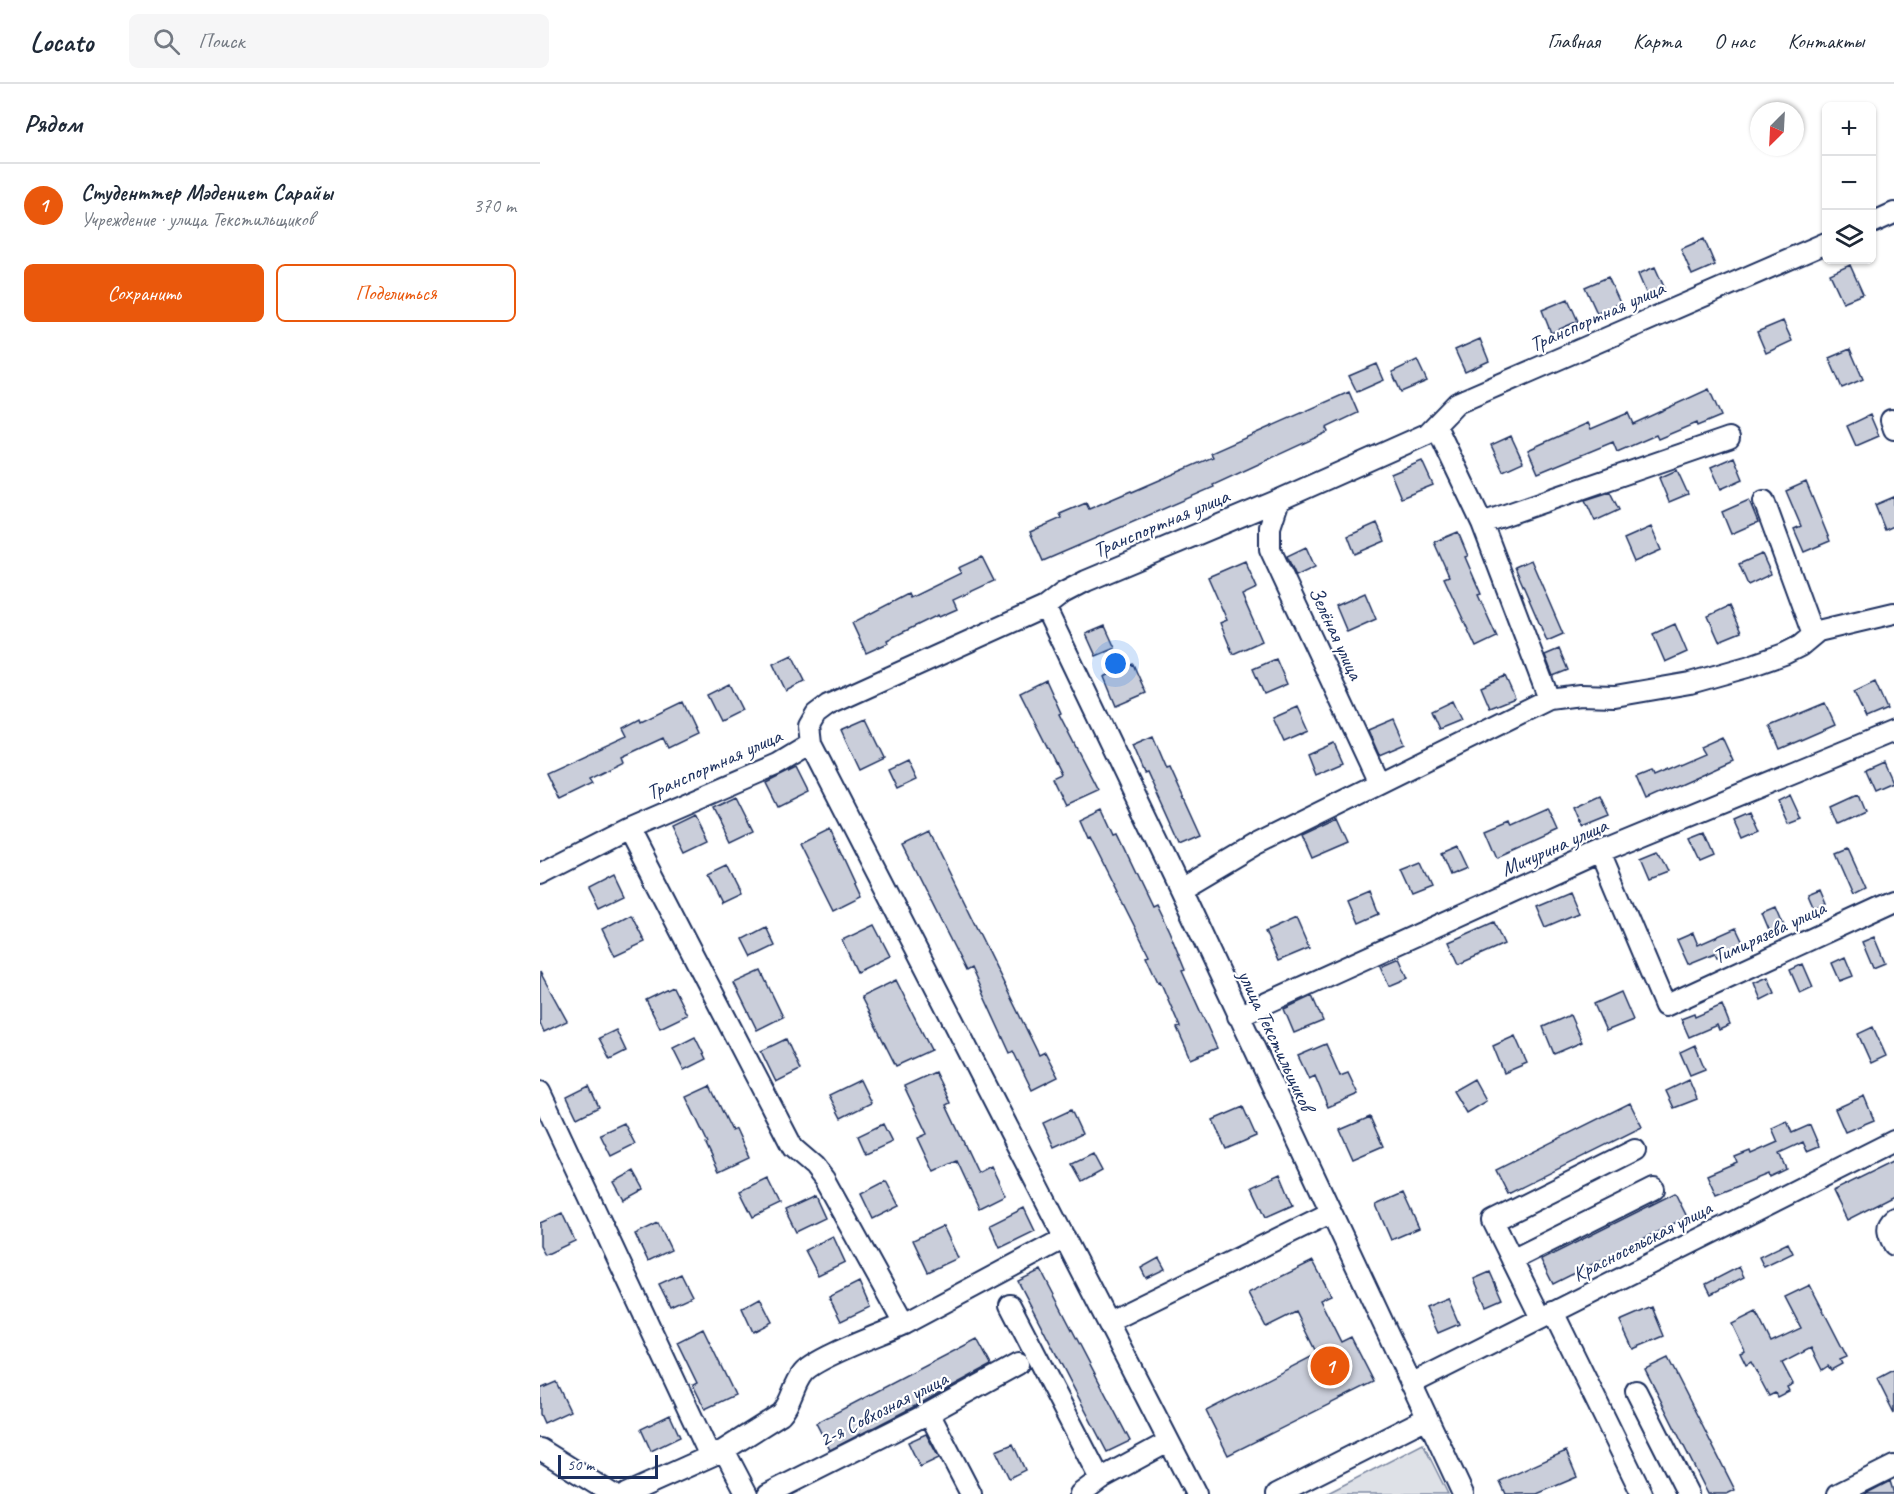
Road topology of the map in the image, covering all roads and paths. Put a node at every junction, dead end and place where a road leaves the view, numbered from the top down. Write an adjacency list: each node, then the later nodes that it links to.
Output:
1 (1894, 213): 2 (street)
2 (1876, 221)
3 (1822, 245): 4 (street, Транспортная улица)
4 (1436, 426): 6 (street, Транспортная улица); 8 (street)
5 (1729, 438): 8 (street)
6 (1279, 500): 9 (street, Транспортная улица); 15 (street, Зелёная улица)
7 (1764, 501): 11 (street)
8 (1482, 523): 12 (street)
9 (1045, 607): 14 (street, Транспортная улица); 19 (street, улица Текстильщиков)
10 (1894, 613): 11 (street)
11 (1813, 634): 12 (street)
12 (1549, 699): 15 (street)
13 (1894, 731): 17 (street, Мичурина улица)
14 (811, 744): 16 (street, Транспортная улица); 28 (street)
15 (1379, 783): 19 (street)
16 (628, 828): 18 (street, Транспортная улица); 34 (street)
17 (1600, 852): 20 (street, Тимирязева улица); 21 (street, Мичурина улица)
18 (540, 873)
19 (1180, 889): 21 (street, улица Текстильщиков)
20 (1894, 901)
21 (1238, 1016): 26 (street, улица Текстильщиков)
22 (540, 1092): 42 (street)
23 (1894, 1141): 32 (street, Красносельская улица)
24 (1635, 1150): 30 (street)
25 (1654, 1189): 30 (street)
26 (1330, 1213): 33 (street); 36 (street, улица Текстильщиков)
27 (1894, 1218): 29 (street)
28 (1065, 1238): 33 (street); 34 (street)
29 (1894, 1245)
30 (1512, 1260): 32 (street)
31 (1010, 1305): 44 (street)
32 (1547, 1315): 36 (street, Красносельская улица); 54 (street)
33 (1107, 1322): 40 (street)
34 (904, 1324): 42 (street)
35 (1018, 1364): 38 (street, 2-я Совхозная улица)
36 (1411, 1384): 39 (street, улица Текстильщиков)
37 (1636, 1391): 55 (street)
38 (929, 1413): 48 (street, 2-я Совхозная улица); 49 (street)
39 (1427, 1418): 52 (street); 53 (street, улица Текстильщиков)
40 (1168, 1442): 44 (street); 51 (street)
41 (540, 1449): 45 (street)
42 (717, 1453): 46 (street); 47 (street)
43 (1894, 1466): 56 (street)
44 (1100, 1479): 50 (street)
45 (612, 1494)
46 (626, 1494)
47 (747, 1494)
48 (768, 1494)
49 (971, 1494)
50 (1080, 1494)
51 (1196, 1494)
52 (1277, 1494)
53 (1463, 1494)
54 (1642, 1494)
55 (1688, 1494)
56 (1838, 1494)

